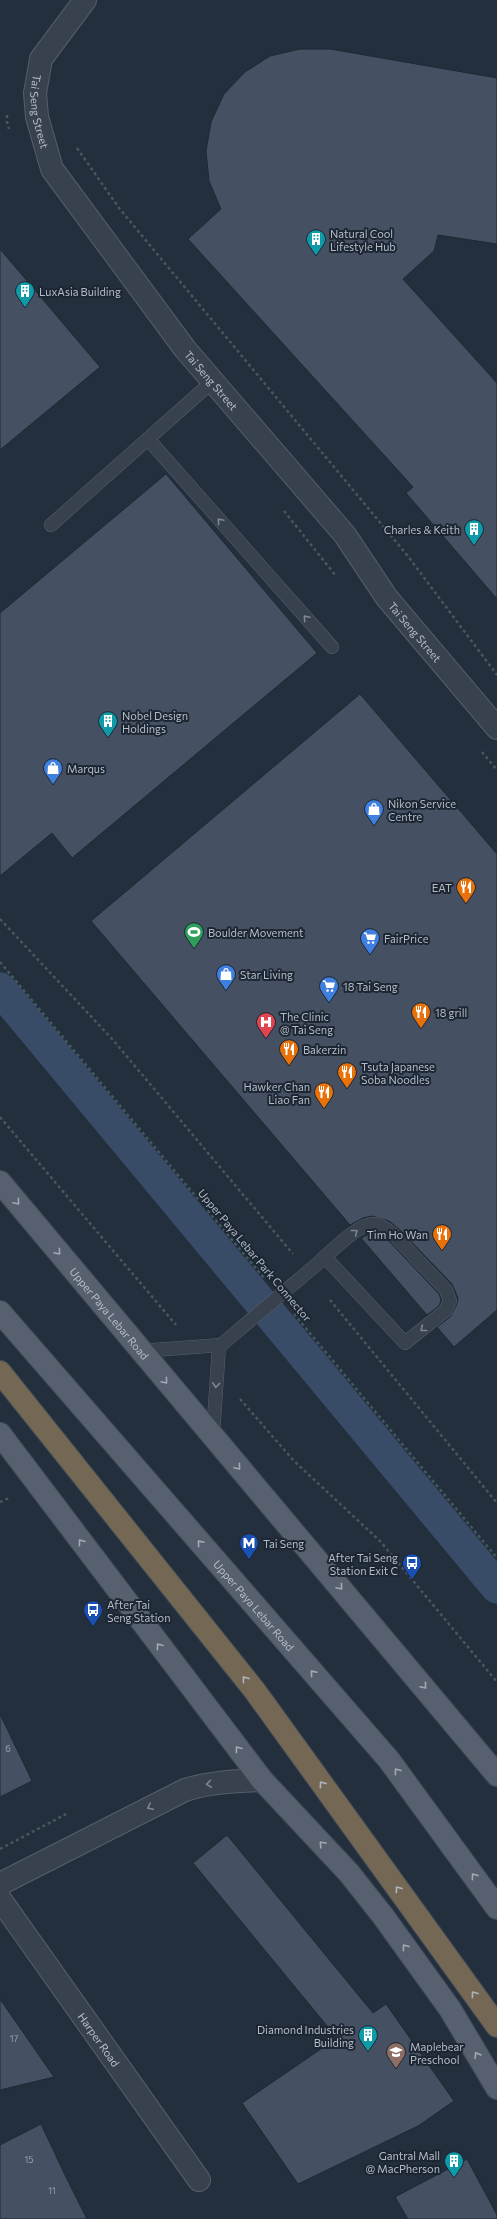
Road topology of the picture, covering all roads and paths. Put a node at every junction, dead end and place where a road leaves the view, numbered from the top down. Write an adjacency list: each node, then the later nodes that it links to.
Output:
1 (85, 0): 3 (street, Tai Seng Street)
2 (72, 142): 7 (path)
3 (213, 381): 4 (lane); 8 (street, Tai Seng Street)
4 (148, 439): 5 (lane); 6 (lane, one-way to 4)
5 (51, 525)
6 (332, 647)
7 (497, 674)
8 (497, 728)
9 (0, 919): 13 (path)
10 (0, 962): 15 (path, Upper Paya Lebar Park Connector)
11 (0, 1117): 20 (path)
12 (0, 1182): 21 (main road, Upper Paya Lebar Road, one-way to 21)
13 (294, 1256)
14 (320, 1261): 14 (lane, one-way to 14); 19 (lane, bridge)
15 (269, 1284)
16 (328, 1297): 28 (path)
17 (289, 1309): 29 (path, Upper Paya Lebar Park Connector)
18 (0, 1312): 37 (main road, Upper Paya Lebar Road, one-way to 18)
19 (220, 1346): 20 (lane); 23 (lane)
20 (195, 1348): 21 (lane)
21 (140, 1351): 25 (main road, Upper Paya Lebar Road, one-way to 25)
22 (0, 1372): 38 (highway, one-way to 22)
23 (217, 1373): 25 (lane, one-way to 25); 30 (path)
24 (0, 1434): 32 (main road, one-way to 24)
25 (213, 1437): 31 (main road, Upper Paya Lebar Road, one-way to 31)
26 (9, 1498): 27 (path)
27 (0, 1502)
28 (497, 1503)
29 (497, 1558)
30 (497, 1682)
31 (497, 1775)
32 (262, 1780): 35 (street, one-way to 35); 39 (main road, one-way to 32)
33 (68, 1814): 34 (path)
34 (0, 1849)
35 (0, 1884)
36 (0, 1899): 40 (street, Harper Road)
37 (497, 1908)
38 (497, 2026)
39 (497, 2088)
40 (199, 2180)

